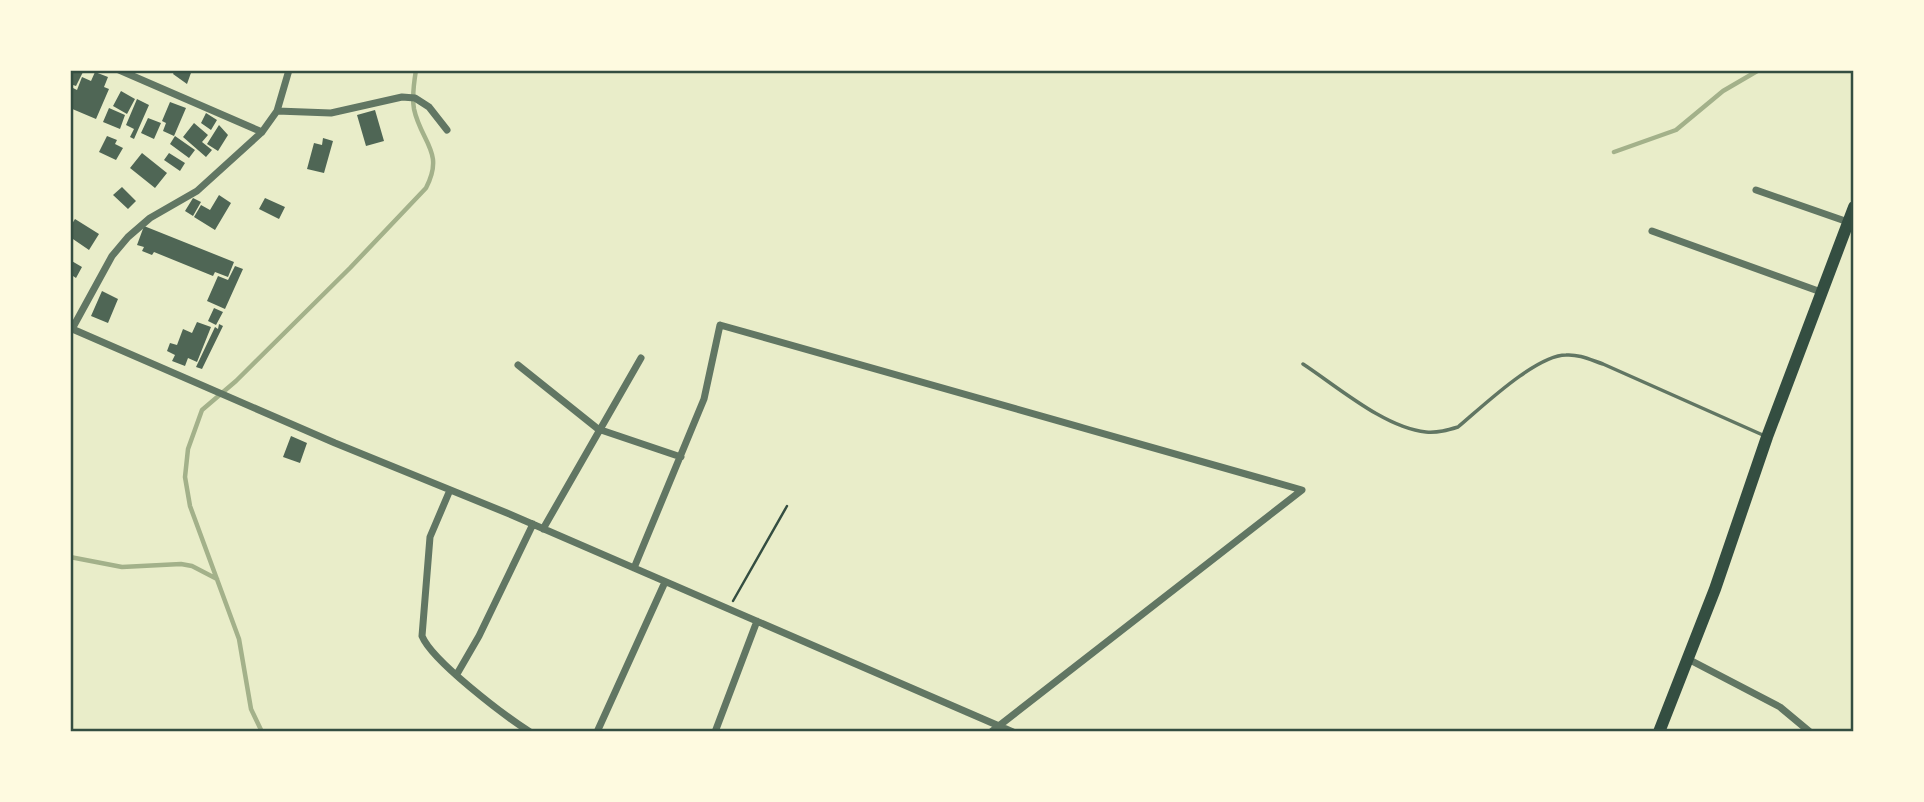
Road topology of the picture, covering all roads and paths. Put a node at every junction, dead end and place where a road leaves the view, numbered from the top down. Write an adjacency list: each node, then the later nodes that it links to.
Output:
1 (119, 70): 5 (street)
2 (289, 70): 3 (street)
3 (277, 111): 4 (street); 5 (street)
4 (447, 130)
5 (262, 132): 11 (street)
6 (1756, 190): 8 (street)
7 (1854, 207): 8 (main road)
8 (1848, 222): 10 (main road)
9 (1651, 231): 10 (street)
10 (1821, 292): 16 (main road)
11 (71, 329): 18 (street)
12 (641, 358): 15 (street)
13 (1303, 364): 16 (lane)
14 (518, 365): 15 (street)
15 (598, 429): 17 (street); 21 (street)
16 (1767, 437): 26 (main road)
17 (681, 457): 22 (street); 28 (street)
18 (450, 490): 20 (street); 27 (street)
19 (787, 506): 24 (path)
20 (533, 524): 21 (street); 27 (street)
21 (543, 529): 22 (street)
22 (634, 568): 23 (street)
23 (665, 582): 24 (street); 30 (street)
24 (728, 610): 25 (street)
25 (757, 621): 28 (street); 31 (street)
26 (1688, 659): 34 (main road); 35 (street)
27 (457, 674): 29 (street)
28 (999, 726): 32 (street); 33 (street)
29 (530, 732)
30 (597, 732)
31 (715, 732)
32 (991, 732)
33 (1013, 732)
34 (1659, 732)
35 (1810, 732)

